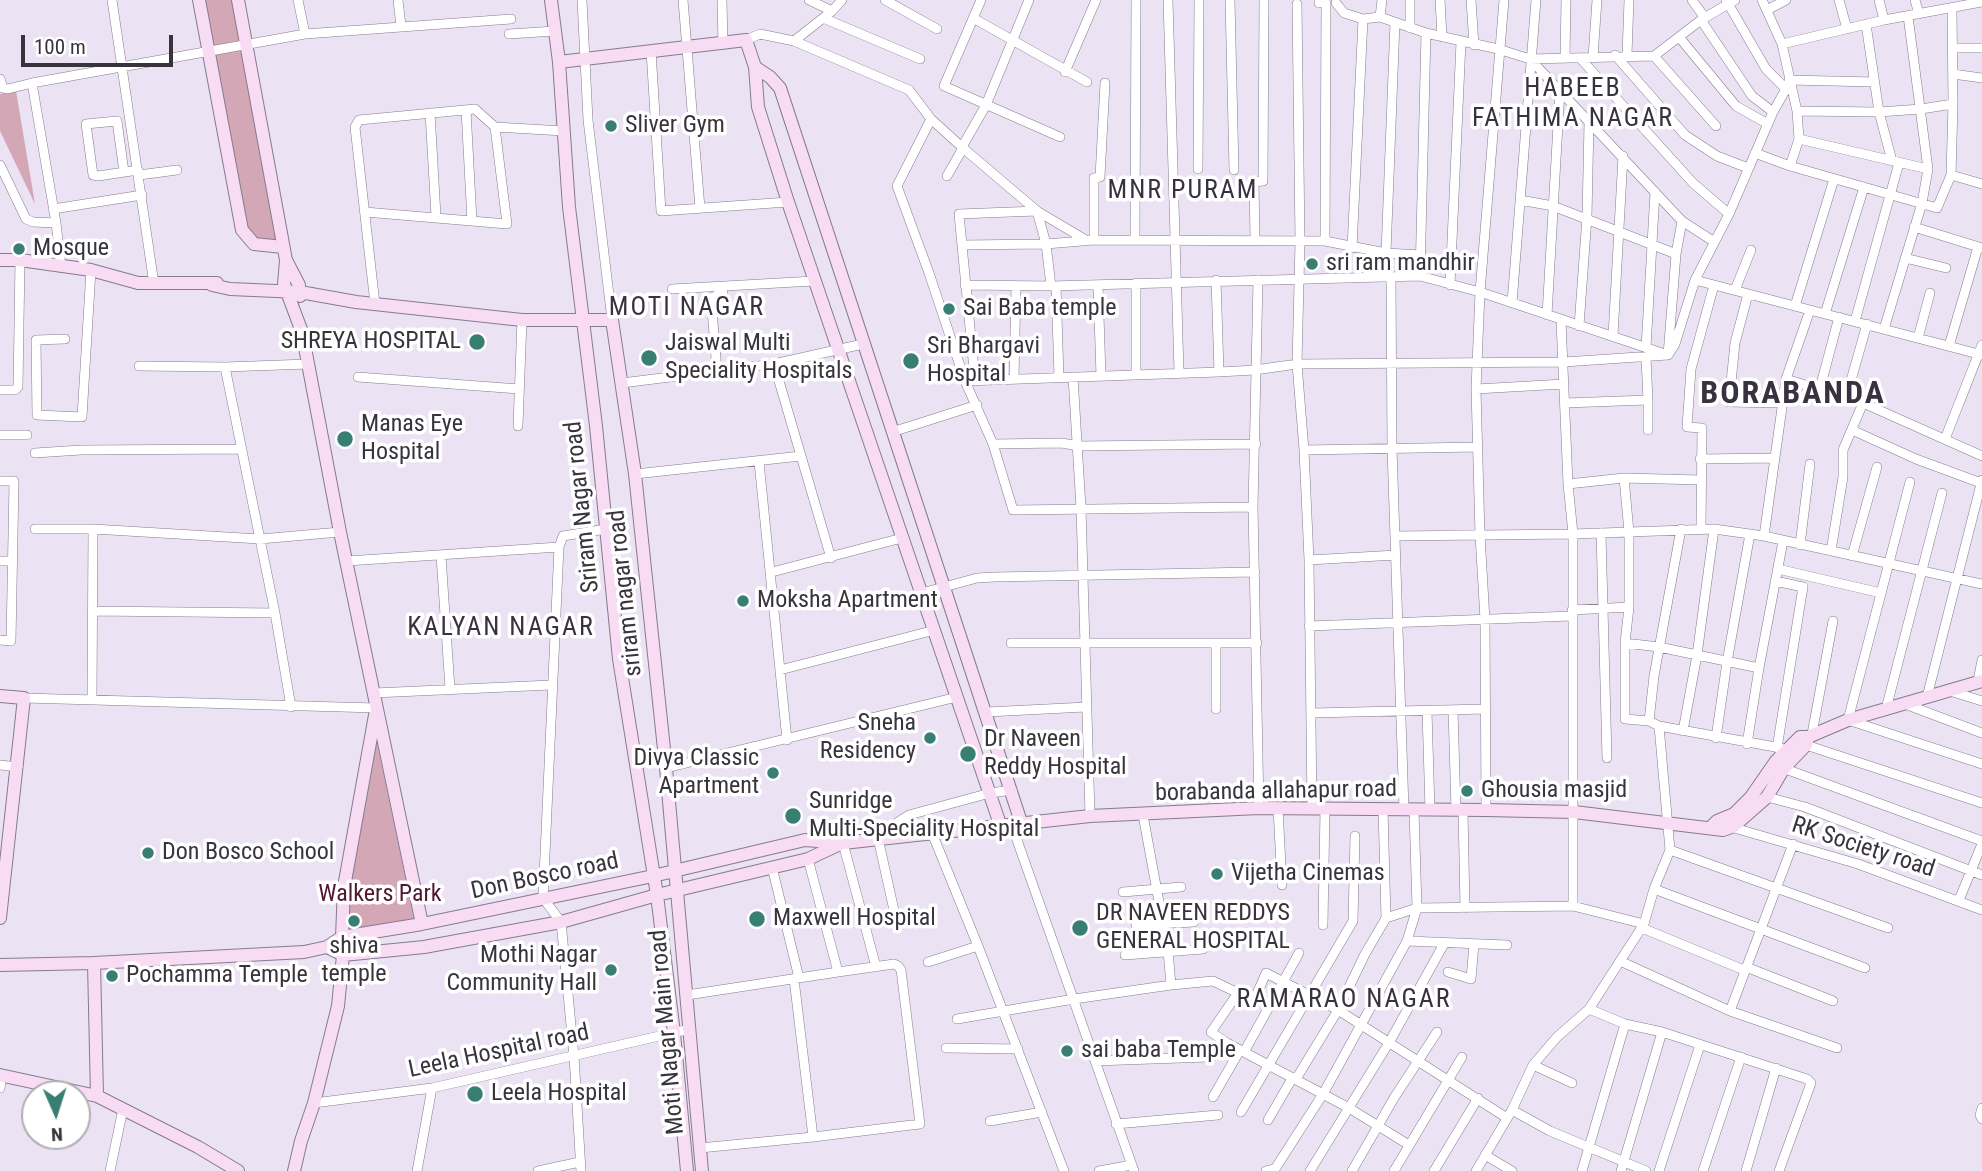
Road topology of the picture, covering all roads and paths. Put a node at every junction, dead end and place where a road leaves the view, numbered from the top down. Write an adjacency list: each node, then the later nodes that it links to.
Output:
1 (112, 0): 88 (street)
2 (199, 0): 76 (main road)
3 (238, 0): 68 (main road)
4 (298, 0): 60 (street)
5 (398, 0): 54 (street)
6 (551, 0): 58 (main road, Sriram Nagar road)
7 (582, 0): 86 (street)
8 (683, 0): 72 (street)
9 (722, 0): 69 (street)
10 (809, 0): 42 (street)
11 (842, 0): 42 (street)
12 (885, 0): 56 (street)
13 (981, 0): 47 (street)
14 (1029, 0): 65 (street)
15 (1096, 0): 90 (street)
16 (1136, 0): 155 (street)
17 (1168, 0): 160 (street)
18 (1199, 0): 125 (street)
19 (1230, 0): 128 (street)
20 (1264, 0): 156 (street)
21 (1382, 0): 45 (street)
22 (1410, 0): 55 (street)
23 (1440, 0): 62 (street)
24 (1471, 0): 71 (street)
25 (1504, 0): 75 (street)
26 (1536, 0): 85 (street)
27 (1566, 0): 82 (street)
28 (1597, 0): 81 (street)
29 (1629, 0): 79 (street)
30 (1692, 0): 50 (street)
31 (1762, 0): 41 (street)
32 (1786, 0): 41 (street)
33 (1839, 0): 57 (street)
34 (1879, 0): 51 (street)
35 (1915, 0): 43 (street)
36 (1730, 1): 50 (street); 98 (street)
37 (1325, 2): 49 (street); 158 (street)
38 (1979, 2): 40 (street)
39 (1297, 4): 161 (street)
40 (1947, 6): 43 (street); 73 (street)
41 (1767, 10): 70 (street)
42 (832, 11): 46 (street)
43 (1920, 13): 44 (street)
44 (1908, 16): 51 (street); 102 (street)
45 (1380, 17): 49 (street); 52 (street)
46 (823, 18): 66 (street); 84 (street)
47 (973, 18): 65 (street); 100 (street)
48 (511, 19): 54 (street)
49 (1363, 19): 165 (street)
50 (1703, 19): 63 (street); 104 (street)
51 (1884, 20): 53 (street)
52 (1395, 22): 55 (street); 168 (street)
53 (1866, 24): 57 (street); 94 (street)
54 (401, 26): 60 (street)
55 (1410, 28): 59 (street)
56 (937, 29)
57 (1847, 29): 70 (street)
58 (555, 31): 61 (street); 87 (main road, Sriram Nagar road)
59 (1426, 33): 62 (street); 171 (street)
60 (305, 34): 68 (street)
61 (509, 34)
62 (1442, 37): 67 (street)
63 (1679, 37): 80 (street); 110 (street)
64 (746, 40): 66 (street); 69 (main road); 89 (main road)
65 (1012, 40): 90 (street); 100 (street)
66 (794, 41): 108 (street)
67 (1461, 42): 71 (street); 190 (street)
68 (246, 43): 76 (street); 169 (main road)
69 (723, 44): 72 (main road)
70 (1782, 44): 98 (street)
71 (1474, 45): 75 (street)
72 (687, 48): 77 (main road); 143 (street)
73 (1953, 48): 74 (street); 91 (street)
74 (1982, 48)
75 (1498, 49): 85 (street); 197 (street)
76 (208, 50): 88 (street); 169 (main road)
77 (651, 51): 86 (main road); 143 (street)
78 (1615, 55): 79 (street); 81 (street); 124 (street)
79 (1627, 55): 80 (street)
80 (1654, 56): 111 (street)
81 (1593, 57): 83 (street)
82 (1565, 58): 83 (street); 85 (street)
83 (1580, 58): 147 (street)
84 (920, 59)
85 (1530, 59): 99 (street); 139 (street)
86 (584, 60): 87 (main road); 209 (street)
87 (559, 62): 115 (main road, Sriram Nagar road)
88 (124, 66): 95 (street); 112 (street)
89 (755, 66): 140 (main road); 219 (main road)
90 (1065, 72): 93 (street)
91 (1953, 74): 92 (street); 101 (street)
92 (1982, 78)
93 (1087, 82)
94 (1874, 82): 98 (street); 106 (street)
95 (32, 83): 97 (street); 144 (street)
96 (1105, 83): 157 (street)
97 (1, 85)
98 (1789, 85): 104 (street); 105 (street)
99 (1560, 90): 109 (street); 142 (street)
100 (986, 104): 116 (street); 118 (street)
101 (1953, 104): 102 (street); 131 (street)
102 (1921, 109): 106 (street); 126 (street)
103 (466, 110): 107 (street); 113 (street); 150 (street)
104 (1773, 111): 110 (street)
105 (1797, 111): 106 (street); 117 (street)
106 (1879, 112): 121 (street)
107 (430, 113): 146 (street); 148 (street)
108 (931, 119): 118 (street); 245 (street)
109 (1589, 121): 120 (street); 149 (street)
110 (1768, 124): 119 (street)
111 (1716, 126)
112 (132, 127): 114 (street); 130 (street)
113 (495, 127): 115 (street); 150 (street)
114 (118, 129): 129 (street); 129 (street)
115 (564, 131): 212 (main road, Sriram Nagar road)
116 (1060, 137)
117 (1799, 139): 121 (street); 123 (street)
118 (963, 148): 132 (street); 145 (street)
119 (1755, 152): 123 (street); 124 (street)
120 (1623, 156): 136 (street); 154 (street)
121 (1895, 162): 126 (street); 138 (street)
122 (0, 165): 152 (street)
123 (1790, 166): 133 (street)
124 (1748, 168): 147 (street)
125 (1198, 169)
126 (1928, 169): 141 (street)
127 (177, 170): 130 (street)
128 (1234, 170)
129 (124, 172): 130 (street)
130 (139, 172): 137 (street)
131 (1951, 175): 134 (street); 141 (street)
132 (947, 176)
133 (1835, 179): 135 (street); 203 (street)
134 (1982, 184)
135 (1864, 187): 138 (street); 205 (street)
136 (1655, 192): 151 (street); 164 (street)
137 (142, 195): 144 (street); 187 (street)
138 (1891, 195): 141 (street); 211 (street)
139 (1520, 201): 142 (street); 201 (street)
140 (788, 202): 143 (street); 183 (main road)
141 (1922, 204): 153 (street)
142 (1553, 206): 149 (street); 206 (street)
143 (700, 208)
144 (53, 209): 152 (street)
145 (1037, 211): 157 (street); 162 (street); 163 (street)
146 (365, 212): 148 (street); 202 (street)
147 (1729, 214): 159 (street)
148 (436, 216): 150 (street)
149 (1587, 217): 154 (street); 214 (street)
150 (472, 221)
151 (1682, 221): 159 (street); 170 (street)
152 (56, 223): 175 (street)
153 (1914, 227): 166 (street); 172 (street)
154 (1619, 232): 164 (street); 216 (street)
155 (1135, 240): 157 (street); 160 (street)
156 (1255, 240): 160 (street); 161 (street)
157 (1090, 241): 162 (street)
158 (1325, 241): 161 (street); 165 (street)
159 (1713, 241): 182 (street)
160 (1173, 242): 185 (street)
161 (1300, 243): 184 (street)
162 (1046, 244): 163 (street); 193 (street)
163 (962, 245): 188 (street)
164 (1651, 246): 170 (street); 223 (street)
165 (1352, 248): 168 (street)
166 (1980, 248): 220 (street)
167 (1751, 250): 196 (street)
168 (1386, 253): 171 (street)
169 (284, 254): 194 (main road)
170 (1676, 254): 224 (street)
171 (1421, 255): 179 (street)
172 (1905, 258): 176 (street); 215 (street)
173 (0, 260): 174 (main road)
174 (20, 260): 175 (main road); 251 (street)
175 (61, 266): 177 (main road)
176 (1946, 268)
177 (91, 271): 187 (main road); 218 (street)
178 (1391, 276): 179 (street); 184 (street); 229 (street)
179 (1420, 276): 190 (street)
180 (1216, 280): 181 (street); 185 (street); 236 (street)
181 (1258, 280): 184 (street); 233 (street)
182 (1695, 280): 191 (street); 224 (street)
183 (814, 281): 195 (street); 221 (main road)
184 (1300, 281): 228 (street)
185 (1175, 282): 186 (street); 235 (street)
186 (1136, 283): 189 (street); 237 (street)
187 (154, 284): 194 (main road)
188 (965, 285): 192 (street); 244 (street)
189 (1098, 285): 193 (street); 238 (street)
190 (1450, 285): 197 (street)
191 (1714, 285): 196 (street); 276 (street)
192 (1016, 286): 193 (street); 242 (street)
193 (1053, 286): 240 (street)
194 (292, 288): 202 (main road); 226 (main road)
195 (673, 289)
196 (1735, 290): 200 (street)
197 (1480, 292): 201 (street); 230 (street)
198 (723, 293): 234 (street)
199 (1930, 293): 217 (street)
200 (1748, 294): 203 (street); 255 (street)
201 (1513, 303): 206 (street)
202 (375, 304): 208 (main road)
203 (1795, 306): 204 (street)
204 (1810, 310): 205 (street); 243 (street)
205 (1825, 314): 207 (street)
206 (1547, 316): 210 (street)
207 (1839, 317): 211 (street); 248 (street)
208 (522, 320): 212 (main road); 249 (street)
209 (612, 320): 212 (main road); 246 (main road, sriram nagar road)
210 (1561, 321): 214 (street); 225 (street)
211 (1855, 321): 213 (street)
212 (584, 322): 292 (main road, Sriram Nagar road)
213 (1867, 324): 215 (street); 252 (street)
214 (1579, 326): 216 (street)
215 (1884, 329): 217 (street)
216 (1614, 336): 223 (street)
217 (1918, 338): 220 (street)
218 (65, 339)
219 (863, 344): 221 (street); 261 (main road)
220 (1949, 346): 222 (street)
221 (839, 351): 227 (street); 304 (main road)
222 (1981, 351): 264 (street)
223 (1646, 353): 224 (street); 225 (street); 253 (street)
224 (1668, 355)
225 (1563, 362): 230 (street); 247 (street)
226 (308, 364): 232 (street); 296 (main road)
227 (774, 364): 234 (street); 273 (street)
228 (1297, 364): 229 (street); 233 (street); 271 (street)
229 (1392, 364): 230 (street); 269 (street)
230 (1477, 364): 250 (street)
231 (139, 366): 232 (street)
232 (225, 367): 270 (street)
233 (1255, 370): 236 (street); 266 (street)
234 (717, 371): 246 (street)
235 (1179, 372): 236 (street); 237 (street)
236 (1219, 372)
237 (1136, 375): 238 (street)
238 (1101, 376): 241 (street)
239 (358, 377): 249 (street)
240 (1059, 377): 241 (street); 242 (street)
241 (1073, 377): 267 (street)
242 (1014, 378): 244 (street)
243 (1786, 379): 248 (street); 255 (street)
244 (975, 380): 245 (street)
245 (965, 381): 257 (street)
246 (622, 383): 280 (main road, sriram nagar road)
247 (1564, 384): 250 (street); 254 (street)
248 (1821, 388): 252 (street)
249 (519, 389): 258 (street)
250 (1476, 389): 268 (street)
251 (0, 390)
252 (1846, 398): 256 (street)
253 (1648, 400): 254 (street); 259 (street)
254 (1565, 403): 286 (street)
255 (1783, 403): 275 (street)
256 (1863, 403): 260 (street); 264 (street)
257 (977, 405): 261 (street); 265 (street)
258 (518, 426)
259 (1648, 430)
260 (1852, 430): 284 (street); 309 (street)
261 (892, 432): 327 (main road)
262 (0, 435): 263 (street)
263 (27, 435)
264 (1945, 439): 274 (street)
265 (993, 444): 267 (street); 289 (street)
266 (1256, 444): 267 (street); 288 (street)
267 (1078, 446): 289 (street)
268 (1478, 447): 269 (street); 301 (street)
269 (1392, 448): 271 (street); 302 (street)
270 (242, 449): 272 (street); 305 (street)
271 (1304, 450): 314 (street)
272 (35, 453)
273 (801, 456): 277 (street); 313 (street)
274 (1982, 456)
275 (1775, 458): 276 (street); 303 (street)
276 (1700, 459): 282 (street)
277 (760, 462): 280 (street); 320 (street)
278 (1810, 464): 307 (street)
279 (1877, 467): 312 (street)
280 (635, 474): 390 (main road, sriram nagar road)
281 (1624, 478): 282 (street); 286 (street); 297 (street)
282 (1701, 480): 294 (street)
283 (0, 481): 316 (street)
284 (1982, 481): 324 (street)
285 (1910, 482): 318 (street)
286 (1568, 484): 299 (street)
287 (1942, 493): 322 (street)
288 (1253, 507): 289 (street); 321 (street)
289 (1081, 508): 323 (street)
290 (36, 529): 291 (street)
291 (93, 529): 305 (street); 332 (street)
292 (606, 529): 308 (street); 423 (main road, Sriram Nagar road)
293 (1681, 529): 294 (street); 297 (street); 346 (street)
294 (1701, 529): 295 (street)
295 (1714, 529): 300 (street); 347 (street)
296 (340, 532): 305 (street); 317 (main road)
297 (1629, 532): 298 (street); 330 (street)
298 (1601, 533): 299 (street); 331 (street)
299 (1573, 534): 301 (street); 334 (street)
300 (1750, 534): 303 (street); 349 (street)
301 (1480, 535): 302 (street); 335 (street)
302 (1395, 536): 310 (street)
303 (1764, 536): 306 (street)
304 (902, 538): 313 (street); 328 (main road)
305 (260, 539): 333 (street)
306 (1783, 541): 307 (street); 319 (street)
307 (1800, 545): 309 (street)
308 (559, 547): 311 (street); 353 (street)
309 (1831, 551): 312 (street)
310 (1396, 555): 314 (street); 337 (street)
311 (440, 556): 317 (street); 354 (street)
312 (1852, 556): 318 (street)
313 (831, 558): 320 (street)
314 (1309, 560): 338 (street)
315 (0, 561): 316 (street)
316 (12, 561): 340 (street)
317 (347, 561): 356 (main road)
318 (1888, 564): 322 (street); 329 (street)
319 (1778, 569): 325 (street); 329 (street)
320 (772, 572): 351 (street)
321 (1255, 572): 323 (street); 344 (street)
322 (1920, 572): 324 (street); 369 (street)
323 (1082, 576): 327 (street); 341 (street)
324 (1956, 579): 326 (street); 358 (street)
325 (1776, 581): 350 (street); 384 (street)
326 (1982, 584)
327 (945, 586): 328 (street); 372 (main road)
328 (922, 593): 339 (main road)
329 (1881, 593): 375 (street)
330 (1629, 607): 331 (street); 345 (street)
331 (1604, 608): 334 (street); 385 (street)
332 (93, 611): 333 (street); 361 (street)
333 (275, 613): 364 (street)
334 (1572, 613): 335 (street); 403 (street)
335 (1485, 620): 337 (street); 368 (street)
336 (1833, 621): 381 (street)
337 (1399, 623): 338 (street); 373 (street)
338 (1309, 626): 374 (street)
339 (935, 630): 351 (street); 359 (main road)
340 (0, 640)
341 (1085, 642): 342 (street); 343 (street); 365 (street)
342 (1011, 643)
343 (1216, 643): 344 (street); 367 (street)
344 (1257, 643): 395 (street)
345 (1625, 643): 346 (street); 376 (street)
346 (1659, 647): 347 (street); 376 (street)
347 (1697, 655): 349 (street); 378 (street)
348 (1982, 660): 352 (street)
349 (1727, 662): 350 (street); 380 (street)
350 (1759, 668): 383 (street)
351 (780, 670): 382 (street)
352 (1980, 681): 355 (main road)
353 (551, 685): 354 (street); 433 (street)
354 (450, 689): 356 (street)
355 (1948, 690): 358 (main road); 362 (street)
356 (374, 692): 366 (main road)
357 (0, 696): 360 (main road)
358 (1927, 696): 363 (main road)
359 (957, 697): 382 (street); 392 (main road)
360 (24, 698): 361 (street); 388 (main road)
361 (92, 698): 364 (street)
362 (1982, 701)
363 (1905, 704): 369 (main road); 379 (street)
364 (291, 707): 366 (street)
365 (1086, 707): 372 (street); 405 (street)
366 (376, 708): 444 (main road); 451 (main road)
367 (1216, 709)
368 (1486, 709): 370 (street); 402 (street)
369 (1886, 709): 375 (main road)
370 (1453, 710): 371 (street); 401 (street)
371 (1427, 711): 373 (street); 400 (street)
372 (986, 712): 391 (main road)
373 (1401, 712): 374 (street); 399 (street)
374 (1312, 713): 397 (street)
375 (1848, 720): 381 (main road); 386 (street)
376 (1649, 721): 377 (street)
377 (1659, 726): 378 (street); 407 (street)
378 (1683, 731): 380 (street)
379 (1982, 733)
380 (1716, 738): 383 (street)
381 (1809, 739): 384 (main road); 389 (main road); 394 (street)
382 (787, 740): 390 (street)
383 (1747, 744): 384 (street)
384 (1782, 748): 389 (main road)
385 (1606, 758)
386 (1982, 764)
387 (0, 765): 388 (street)
388 (18, 767): 424 (main road)
389 (1778, 767): 393 (main road); 409 (main road); 414 (street)
390 (666, 768): 421 (main road, sriram nagar road)
391 (1012, 790): 392 (street); 406 (main road)
392 (989, 793): 406 (main road); 411 (street)
393 (1767, 797): 408 (main road); 420 (street)
394 (1982, 803)
395 (1259, 808): 396 (main road, borabanda allahapur road); 404 (main road, borabanda allahapur road)
396 (1278, 808): 397 (main road, borabanda allahapur road); 425 (street)
397 (1318, 808): 398 (main road, borabanda allahapur road); 448 (street)
398 (1383, 809): 399 (main road, borabanda allahapur road); 440 (street)
399 (1409, 810): 400 (main road, borabanda allahapur road); 436 (street)
400 (1430, 810): 401 (main road, borabanda allahapur road)
401 (1460, 810): 402 (main road, borabanda allahapur road); 437 (street)
402 (1486, 810): 403 (main road, borabanda allahapur road)
403 (1574, 812): 407 (main road, borabanda allahapur road); 435 (street)
404 (1143, 815): 405 (main road, borabanda allahapur road); 430 (street)
405 (1090, 816): 406 (main road, borabanda allahapur road)
406 (1011, 823): 410 (main road, borabanda allahapur road); 478 (street)
407 (1670, 825): 409 (main road, borabanda allahapur road); 417 (street)
408 (1731, 827): 409 (main road, borabanda allahapur road); 416 (street, RK Society road)
409 (1710, 828)
410 (932, 833): 411 (main road, borabanda allahapur road); 457 (street)
411 (894, 836): 413 (main road, borabanda allahapur road)
412 (1355, 836): 477 (street)
413 (878, 838): 415 (main road, borabanda allahapur road); 445 (street)
414 (1982, 842): 420 (street)
415 (843, 843): 418 (main road, borabanda allahapur road); 421 (main road, borabanda allahapur road); 467 (street)
416 (1793, 844): 428 (street); 434 (street, RK Society road)
417 (1670, 850): 427 (street); 428 (street)
418 (808, 859): 419 (main road, borabanda allahapur road); 470 (street)
419 (772, 867): 429 (main road, borabanda allahapur road); 472 (street)
420 (1970, 870): 422 (street); 434 (street)
421 (675, 871): 423 (main road, borabanda allahapur road); 429 (main road, sriram nagar road)
422 (1982, 875)
423 (653, 876): 432 (main road, Sriram Nagar road); 433 (main road, Don Bosco road)
424 (3, 881): 439 (main road)
425 (1282, 885)
426 (1181, 887): 430 (street)
427 (1654, 889): 446 (street); 449 (street)
428 (1776, 889): 449 (street); 450 (street)
429 (677, 890): 432 (main road, borabanda allahapur road); 476 (main road, Moti Nagar Main road)
430 (1157, 890): 431 (street); 443 (street)
431 (1123, 892)
432 (657, 895): 441 (main road, Don Bosco road); 490 (main road, Moti Nagar Main road)
433 (543, 898): 441 (street); 444 (main road, Don Bosco road)
434 (1959, 900): 438 (street, RK Society road)
435 (1573, 906): 437 (street); 446 (street)
436 (1417, 908): 437 (street); 440 (street); 452 (street)
437 (1465, 908)
438 (1982, 910)
439 (0, 918)
440 (1386, 918): 481 (street)
441 (561, 922): 461 (main road, Don Bosco road); 498 (street)
442 (1194, 922): 443 (street)
443 (1163, 923): 447 (street); 459 (street)
444 (422, 924): 451 (main road, Don Bosco road)
445 (897, 924)
446 (1644, 924): 463 (street); 468 (street)
447 (1136, 925)
448 (1322, 925)
449 (1761, 927): 468 (street); 469 (street)
450 (1888, 928)
451 (342, 937): 456 (main road, Don Bosco road); 461 (main road)
452 (1407, 941): 453 (street); 486 (street)
453 (1445, 942): 454 (street); 491 (street)
454 (1474, 944): 455 (street); 471 (street)
455 (1507, 945)
456 (327, 947): 461 (main road); 465 (main road)
457 (978, 947): 464 (street); 482 (street)
458 (1203, 949): 459 (street)
459 (1168, 951): 462 (street); 474 (street)
460 (1299, 953): 473 (street)
461 (344, 955): 515 (main road)
462 (1125, 955)
463 (1620, 961): 480 (street); 483 (street)
464 (928, 962)
465 (94, 963): 466 (main road); 512 (main road)
466 (0, 965)
467 (876, 967): 470 (street); 528 (street)
468 (1746, 967): 479 (street); 483 (street)
469 (1865, 968)
470 (838, 972): 472 (street)
471 (1448, 972)
472 (796, 979): 476 (street); 528 (street)
473 (1282, 983): 475 (street); 477 (street); 497 (street)
474 (1171, 985): 475 (street); 478 (street)
475 (1238, 993): 492 (street)
476 (687, 995): 487 (main road, Moti Nagar Main road)
477 (1310, 995): 481 (street); 504 (street)
478 (1074, 999): 482 (street); 502 (street)
479 (1833, 1001)
480 (1589, 1009): 485 (street); 503 (street)
481 (1338, 1010): 486 (street); 506 (street)
482 (1003, 1011): 484 (street); 496 (street)
483 (1730, 1011): 495 (street)
484 (957, 1019)
485 (1625, 1024): 489 (street); 530 (street)
486 (1362, 1025): 491 (street); 511 (street)
487 (690, 1029): 490 (street, Leela Hospital road); 531 (main road, Moti Nagar Main road)
488 (1437, 1032): 501 (street)
489 (1662, 1032): 493 (street); 534 (street)
490 (674, 1033): 498 (street, Leela Hospital road); 542 (main road, Moti Nagar Main road)
491 (1390, 1041): 501 (street); 516 (street)
492 (1227, 1043): 497 (street); 502 (street)
493 (1700, 1045): 500 (street); 554 (street)
494 (946, 1048): 496 (street)
495 (1837, 1048)
496 (1018, 1049): 519 (street)
497 (1242, 1051): 504 (street); 513 (street)
498 (575, 1056): 510 (street, Leela Hospital road); 533 (street)
499 (1462, 1057): 507 (street)
500 (1741, 1058): 505 (street); 555 (street)
501 (1419, 1060): 507 (street); 527 (street)
502 (1095, 1061): 526 (street)
503 (1533, 1065): 509 (street); 521 (street)
504 (1269, 1066): 506 (street); 520 (street)
505 (1776, 1068): 556 (street); 557 (street)
506 (1294, 1078): 511 (street); 523 (street)
507 (1449, 1079): 514 (street); 529 (street)
508 (1, 1080): 512 (main road)
509 (1572, 1083)
510 (432, 1088): 515 (street, Leela Hospital road); 540 (street)
511 (1323, 1094): 516 (street); 536 (street)
512 (97, 1096): 518 (main road)
513 (1213, 1097)
514 (1478, 1098): 521 (street); 549 (street)
515 (314, 1103): 539 (main road)
516 (1349, 1108): 527 (street); 546 (street)
517 (1982, 1108): 524 (street)
518 (123, 1109): 537 (street); 538 (main road)
519 (1042, 1112): 525 (street); 544 (street)
520 (1241, 1112)
521 (1509, 1114): 530 (street); 532 (street)
522 (1217, 1115): 526 (street)
523 (1269, 1119)
524 (1982, 1119)
525 (990, 1121)
526 (1116, 1124): 535 (street)
527 (1379, 1126): 529 (street); 547 (street)
528 (813, 1138): 531 (street)
529 (1409, 1145): 548 (street)
530 (1590, 1147): 534 (street); 552 (street)
531 (699, 1148): 543 (main road, Moti Nagar Main road)
532 (1485, 1155): 550 (street); 551 (street)
533 (580, 1166): 541 (street)
534 (1623, 1167): 553 (street)
535 (1133, 1168): 545 (street)
536 (1272, 1170)
537 (110, 1171)
538 (238, 1171)
539 (294, 1171)
540 (417, 1171)
541 (538, 1171)
542 (687, 1171)
543 (702, 1171)
544 (1064, 1171)
545 (1099, 1171)
546 (1310, 1171)
547 (1352, 1171)
548 (1395, 1171)
549 (1434, 1171)
550 (1476, 1171)
551 (1512, 1171)
552 (1582, 1171)
553 (1646, 1171)
554 (1659, 1171)
555 (1703, 1171)
556 (1746, 1171)
557 (1779, 1171)

